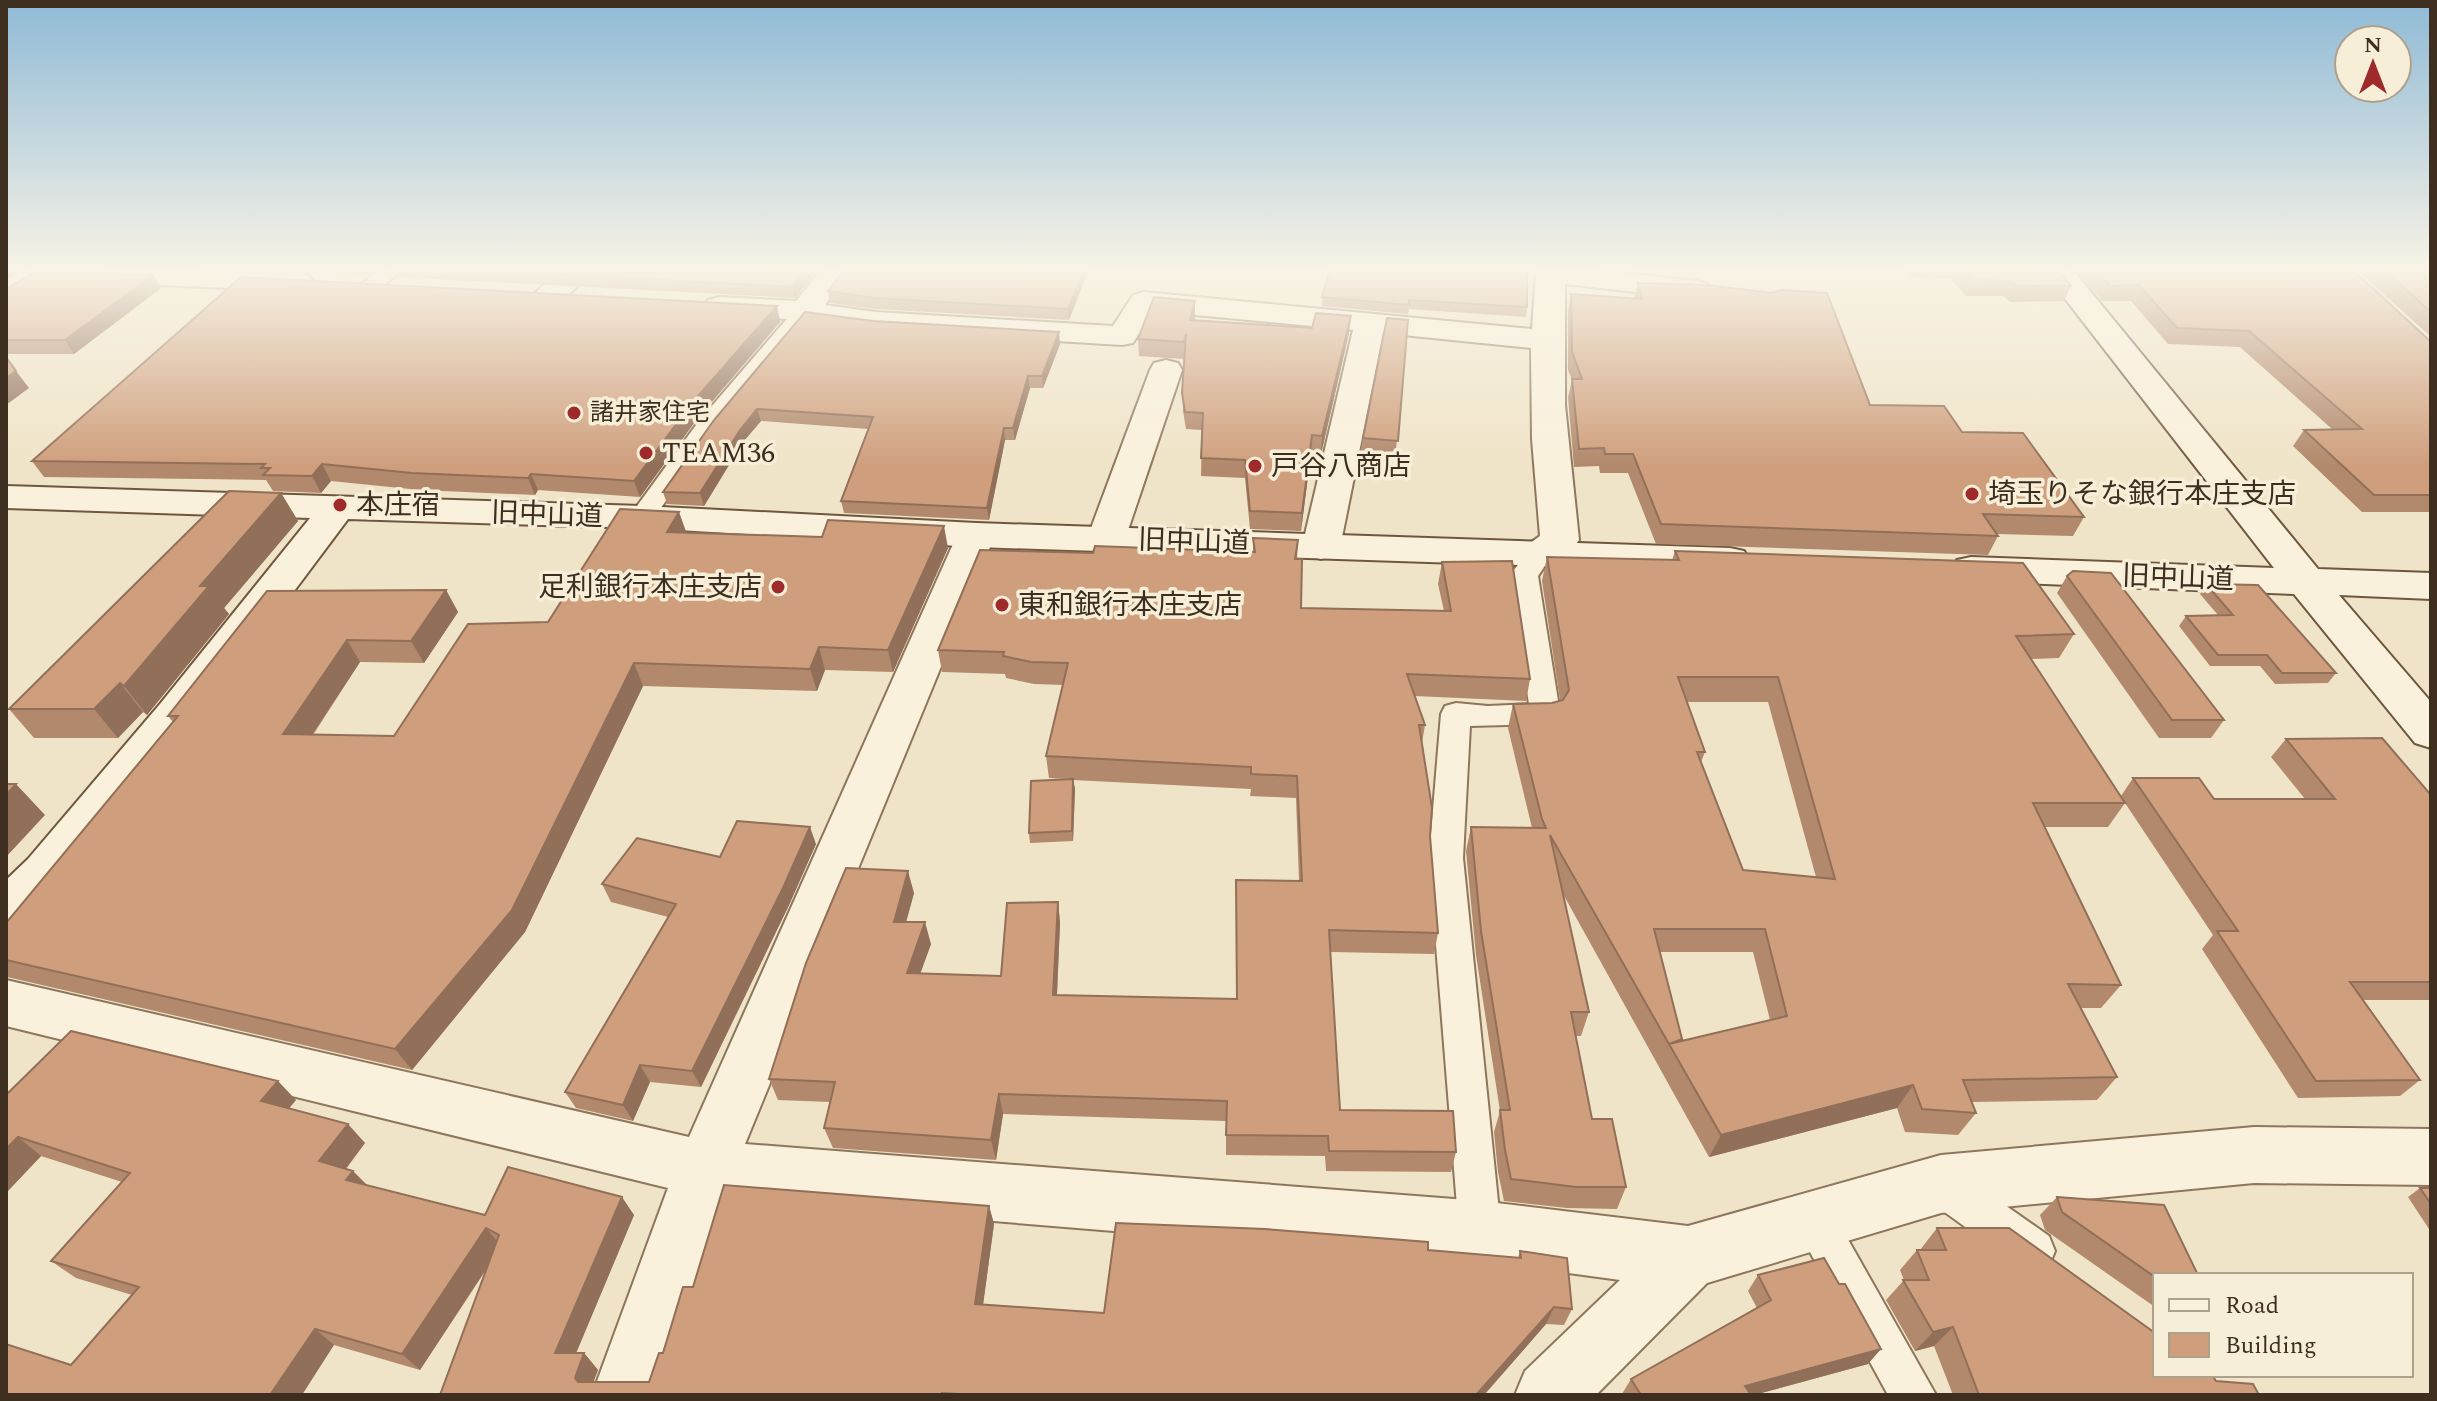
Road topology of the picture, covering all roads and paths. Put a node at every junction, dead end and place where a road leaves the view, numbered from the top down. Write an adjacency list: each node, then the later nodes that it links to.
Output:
1 (784, 334): 12 (lane)
2 (1095, 334): 3 (street)
3 (1123, 334)
4 (1368, 334): 15 (street)
5 (1489, 334): 8 (street)
6 (1548, 334): 8 (street)
7 (2109, 334): 19 (street)
8 (1548, 340): 16 (street)
9 (1166, 370): 14 (street)
10 (6, 497): 11 (street, 旧中山道)
11 (337, 508): 12 (street, 旧中山道); 22 (street)
12 (642, 517): 13 (street, 旧中山道)
13 (976, 535): 14 (street, 旧中山道); 25 (street)
14 (1106, 539): 15 (street, 旧中山道)
15 (1321, 547): 16 (street, 旧中山道)
16 (1540, 554): 17 (street, 旧中山道); 28 (lane)
17 (1772, 562)
18 (1943, 567): 19 (street, 旧中山道)
19 (2309, 583): 20 (street, 旧中山道); 21 (street)
20 (2431, 586)
21 (2431, 732)
22 (6, 911)
23 (6, 1003): 25 (street)
24 (2431, 1157): 26 (street)
25 (705, 1169): 28 (street); 31 (street)
26 (1941, 1184): 27 (street); 30 (lane)
27 (1814, 1221): 29 (street); 33 (lane)
28 (1480, 1231): 29 (street)
29 (1688, 1257): 32 (street)
30 (2067, 1275)
31 (626, 1395)
32 (1549, 1395)
33 (1913, 1395)

